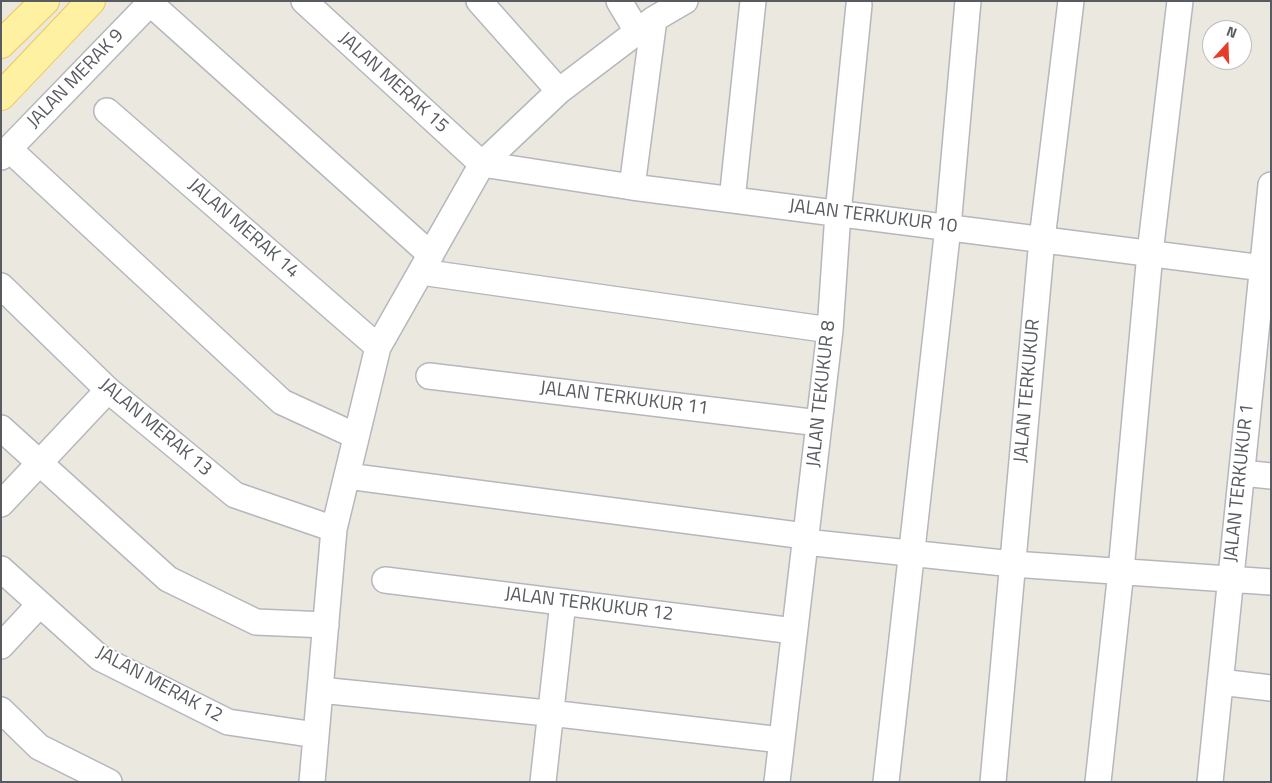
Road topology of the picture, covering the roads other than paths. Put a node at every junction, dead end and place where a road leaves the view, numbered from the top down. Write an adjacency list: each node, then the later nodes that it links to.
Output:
1 (45, 1): 14 (main road)
2 (91, 1): 16 (main road)
3 (304, 1): 19 (street, JALAN MERAK 15)
4 (480, 1): 15 (street)
5 (619, 1): 13 (street)
6 (685, 1): 13 (street)
7 (753, 1): 22 (street)
8 (968, 1): 24 (street)
9 (1071, 1): 25 (street, JALAN TERKUKUR)
10 (1180, 1): 26 (street)
11 (151, 2): 18 (street, JALAN MERAK 9); 27 (street)
12 (859, 5): 23 (street, JALAN TEKUKUR 8)
13 (645, 25): 15 (street); 21 (street)
14 (1, 44)
15 (559, 91): 19 (street)
16 (1, 96)
17 (107, 111): 31 (street, JALAN MERAK 14)
18 (5, 153): 37 (street)
19 (482, 164): 21 (street, JALAN TERKUKUR 10); 27 (street)
20 (1271, 185): 28 (street, JALAN TERKUKUR 1)
21 (632, 187): 22 (street, JALAN TERKUKUR 10)
22 (732, 200): 23 (street, JALAN TERKUKUR 10)
23 (838, 213): 24 (street, JALAN TERKUKUR 10); 30 (street, JALAN TEKUKUR 8)
24 (948, 227): 25 (street, JALAN TERKUKUR 10); 45 (street)
25 (1042, 238): 26 (street, JALAN TERKUKUR 10); 46 (street, JALAN TERKUKUR)
26 (1150, 253): 28 (street, JALAN TERKUKUR 10); 48 (street)
27 (426, 263): 30 (street); 31 (street)
28 (1267, 268): 32 (street, JALAN TERKUKUR 1)
29 (1, 286): 34 (street, JALAN MERAK 13)
30 (830, 330): 35 (street, JALAN TEKUKUR 8)
31 (378, 347): 37 (street)
32 (1262, 370): 39 (street, JALAN TERKUKUR 1)
33 (429, 376): 35 (street, JALAN TERKUKUR 11)
34 (108, 390): 38 (street); 43 (street, JALAN MERAK 13)
35 (819, 423): 44 (street, JALAN TEKUKUR 8)
36 (1, 428): 38 (street)
37 (356, 436): 40 (street)
38 (39, 464): 42 (street); 54 (street)
39 (1242, 473): 41 (street); 49 (street, JALAN TERKUKUR 1)
40 (347, 476): 43 (street); 44 (street)
41 (1271, 476)
42 (1, 504)
43 (334, 529): 54 (street)
44 (805, 539): 45 (street); 55 (street, JALAN TEKUKUR 8)
45 (912, 553): 46 (street); 68 (street)
46 (1013, 564): 48 (street); 69 (street, JALAN TERKUKUR)
47 (1, 569): 53 (street, JALAN MERAK 12)
48 (1121, 571): 49 (street); 70 (street)
49 (1230, 578): 51 (street); 57 (street, JALAN TERKUKUR 1)
50 (385, 580): 52 (street, JALAN TERKUKUR 12)
51 (1271, 582)
52 (563, 602): 55 (street, JALAN TERKUKUR 12); 61 (street)
53 (40, 604): 56 (street); 62 (street, JALAN MERAK 12)
54 (326, 625): 59 (street)
55 (794, 631): 63 (street, JALAN TEKUKUR 8)
56 (1, 646)
57 (1220, 682): 58 (street); 71 (street, JALAN TERKUKUR 1)
58 (1271, 688)
59 (320, 690): 61 (street); 62 (street)
60 (1, 710): 64 (street)
61 (549, 713): 63 (street); 66 (street)
62 (316, 735): 65 (street)
63 (782, 740): 67 (street, JALAN TEKUKUR 8)
64 (109, 782)
65 (312, 782)
66 (543, 782)
67 (777, 782)
68 (886, 782)
69 (993, 782)
70 (1098, 782)
71 (1210, 782)

